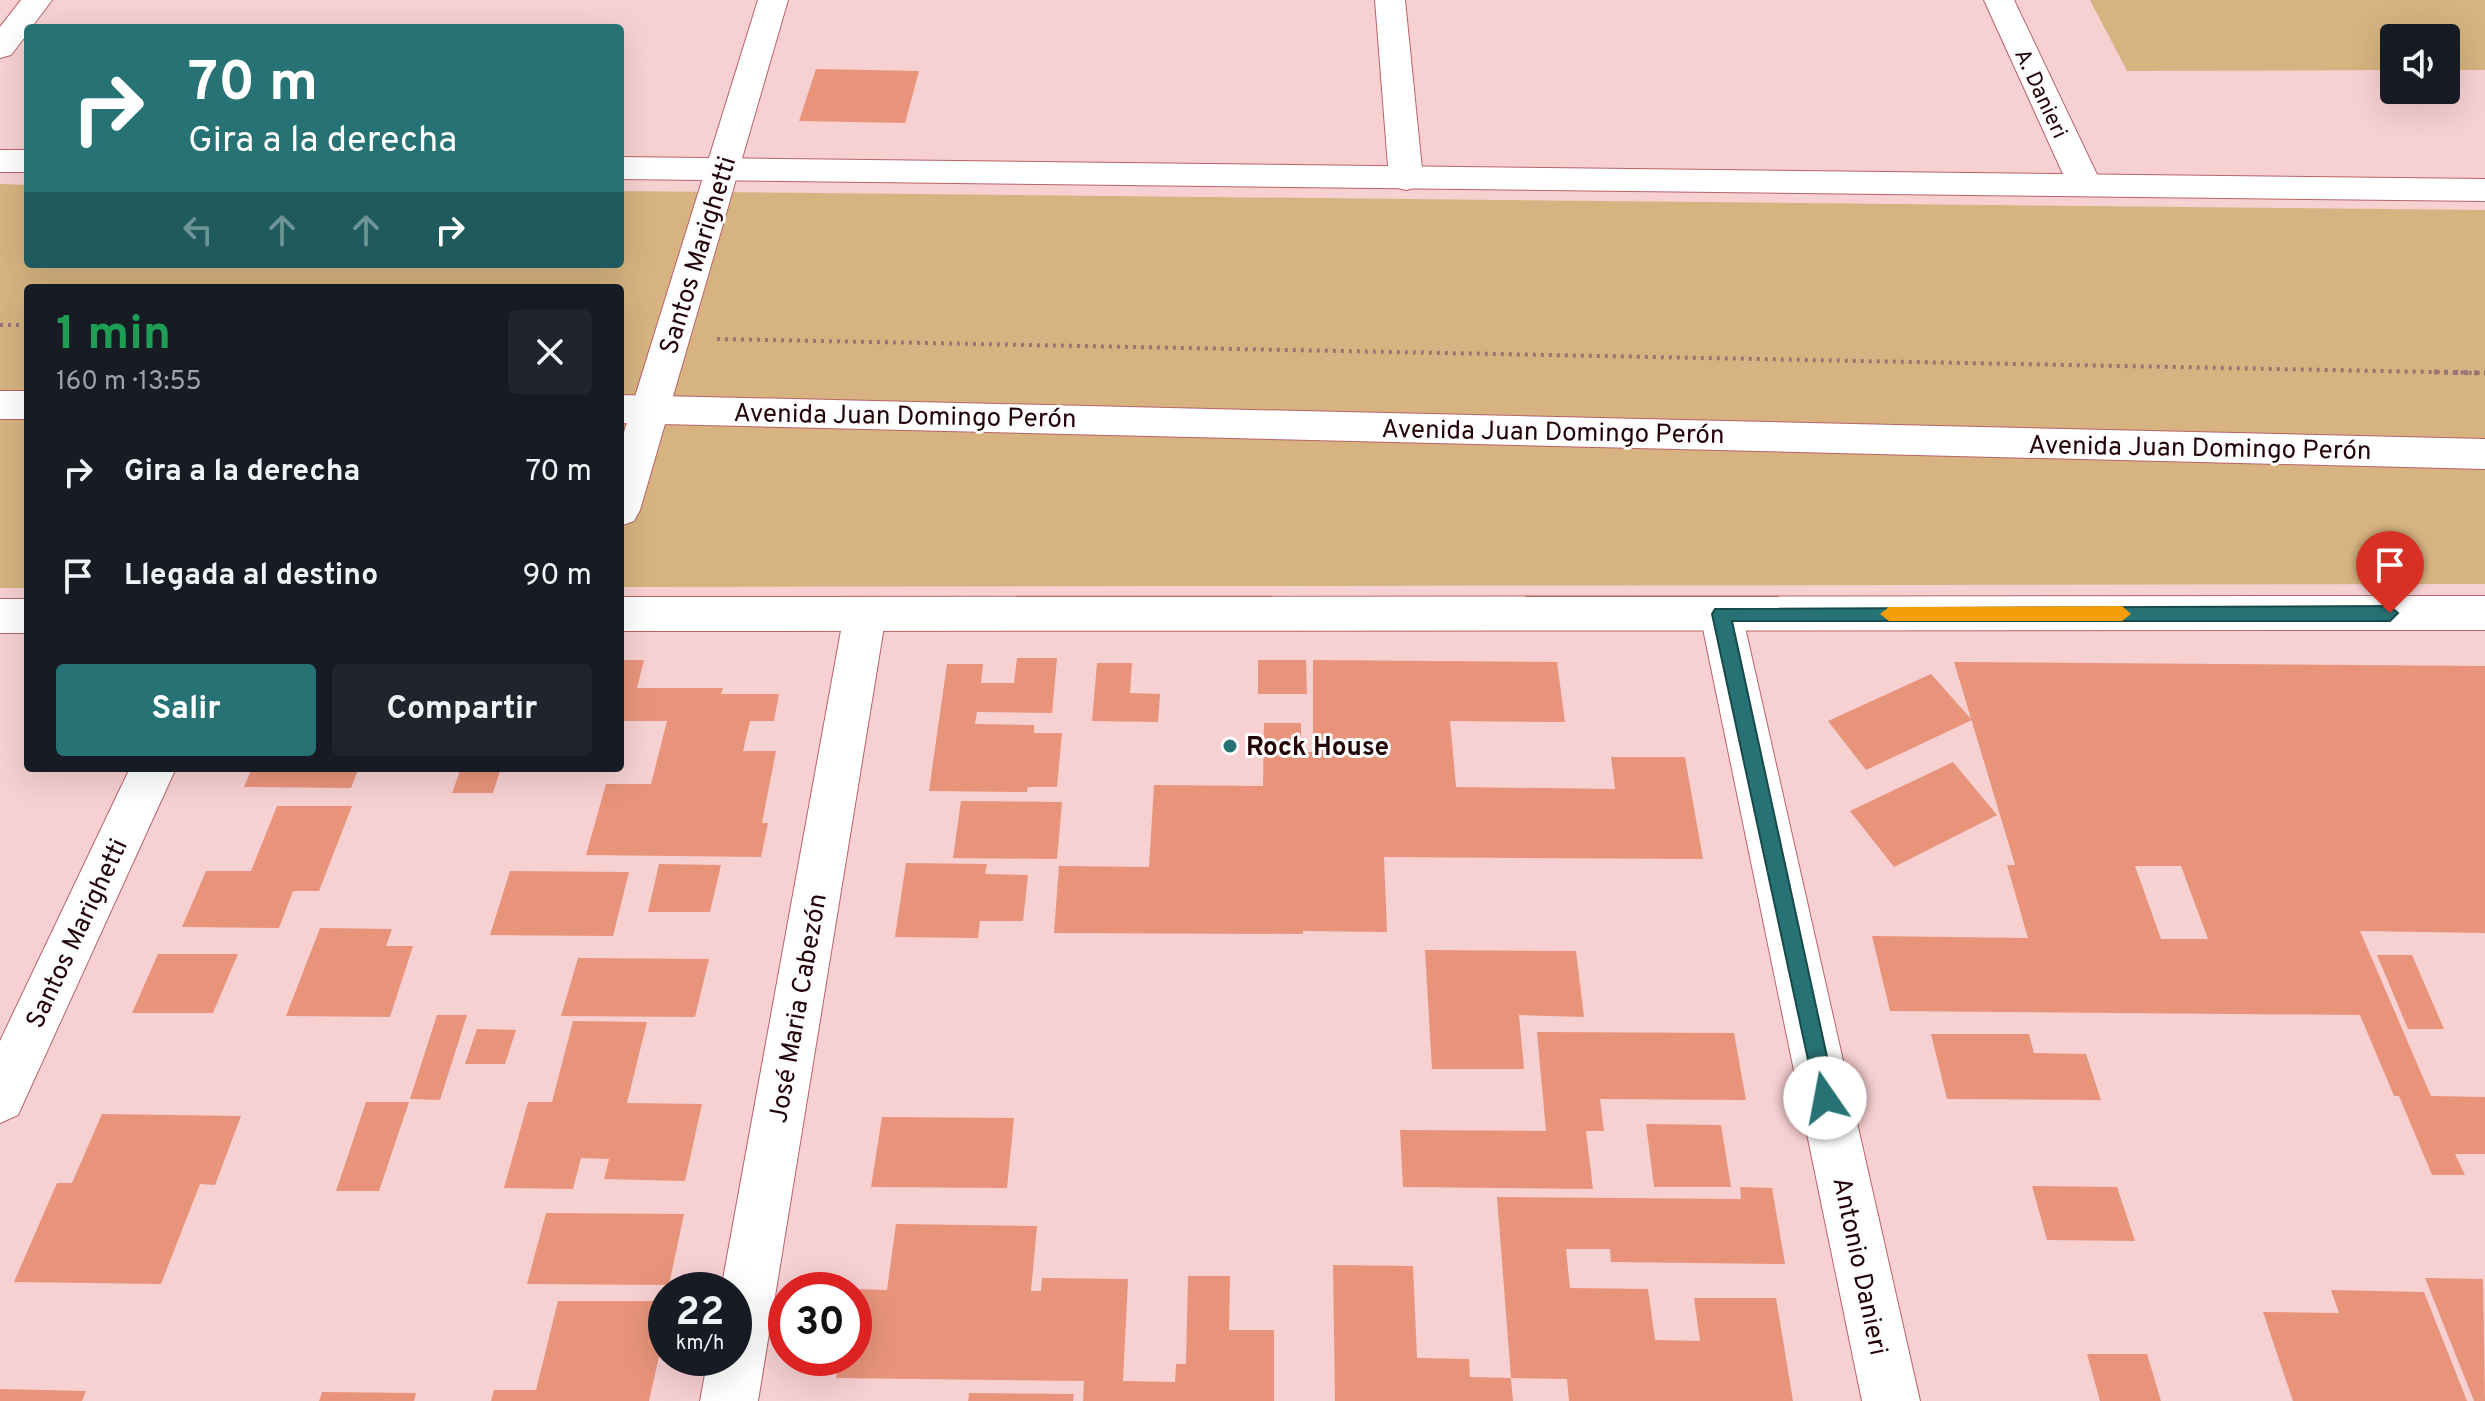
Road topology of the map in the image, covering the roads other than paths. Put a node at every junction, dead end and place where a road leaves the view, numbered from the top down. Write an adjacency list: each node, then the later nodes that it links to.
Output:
1 (37, 0): 5 (main road)
2 (773, 0): 9 (main road, Santos Marighetti)
3 (1390, 0): 10 (main road)
4 (1999, 0): 11 (main road, A. Danieri)
5 (0, 48)
6 (0, 161): 7 (main road)
7 (24, 161)
8 (624, 168): 9 (main road)
9 (724, 169): 10 (main road); 15 (main road, Santos Marighetti)
10 (1406, 179): 11 (main road)
11 (2085, 185): 12 (main road)
12 (2485, 190)
13 (0, 405): 14 (main road)
14 (24, 405)
15 (635, 409): 16 (main road, Avenida Juan Domingo Perón); 17 (main road, Santos Marighetti)
16 (2485, 454)
17 (624, 483)
18 (2485, 613): 21 (main road)
19 (624, 614): 20 (main road)
20 (865, 614): 21 (main road); 26 (main road, José Maria Cabezón)
21 (1721, 614): 27 (main road, Antonio Danieri)
22 (0, 616): 23 (main road)
23 (24, 616)
24 (151, 772): 25 (main road, Santos Marighetti)
25 (0, 1097)
26 (729, 1401)
27 (1891, 1401)

